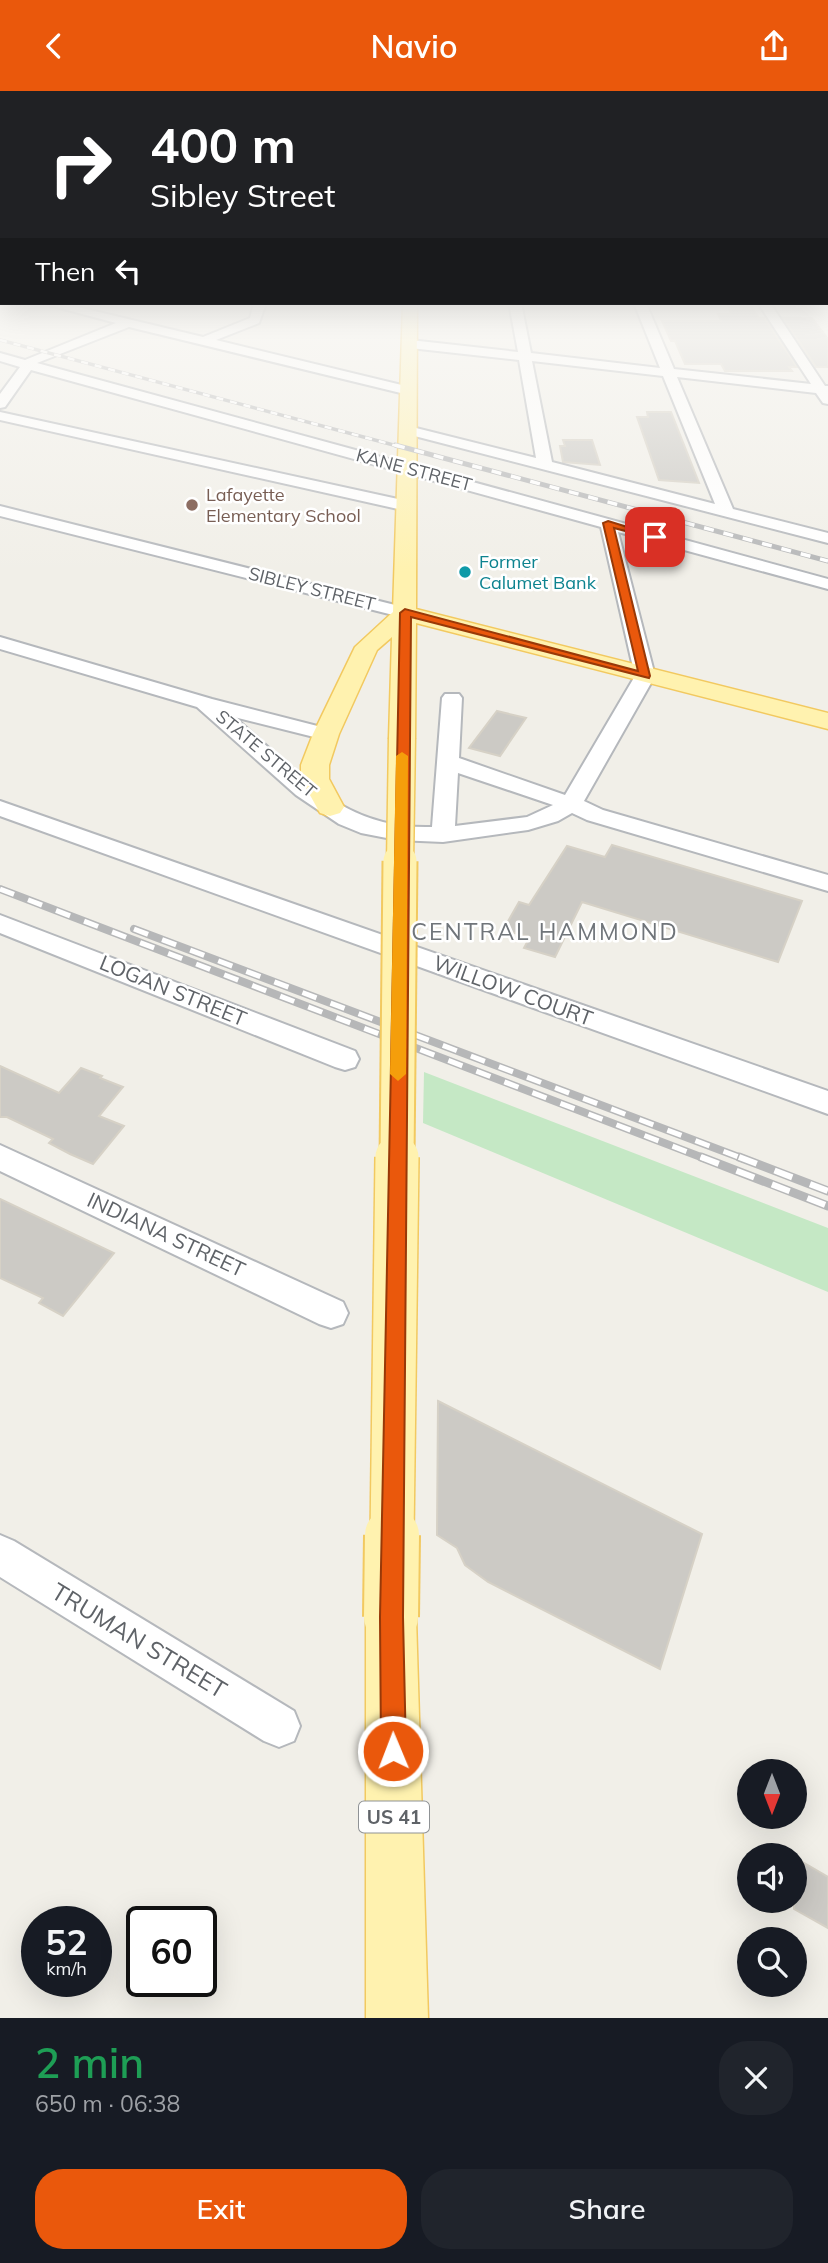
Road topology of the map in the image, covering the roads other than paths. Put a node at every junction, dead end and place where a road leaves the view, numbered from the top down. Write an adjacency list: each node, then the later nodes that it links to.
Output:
1 (133, 393): 8 (street, KANE STREET)
2 (409, 393): 6 (main road, US 41)
3 (531, 393): 7 (street)
4 (677, 393): 11 (street)
5 (0, 416): 9 (street)
6 (408, 430): 7 (street); 8 (main road, US 41)
7 (544, 465): 11 (street)
8 (408, 468): 9 (main road, US 41); 12 (street, KANE STREET)
9 (407, 506): 15 (main road, US 41)
10 (0, 511): 15 (street, SIBLEY STREET)
11 (726, 512): 13 (street)
12 (608, 523): 14 (street, KANE STREET); 17 (street)
13 (828, 538)
14 (828, 584)
15 (405, 613): 17 (main road, SIBLEY STREET); 21 (main road); 35 (main road, US 41, bridge)
16 (0, 643): 19 (street, STATE STREET)
17 (645, 676): 20 (main road, SIBLEY STREET); 23 (street)
18 (452, 698): 22 (street)
19 (204, 703): 21 (street); 24 (street, STATE STREET)
20 (828, 722)
21 (326, 734): 24 (main road)
22 (448, 762): 23 (street); 26 (street)
23 (571, 804): 26 (street, STATE STREET); 27 (street)
24 (330, 807): 26 (street, STATE STREET)
25 (0, 808): 30 (street, WILLOW COURT)
26 (443, 835)
27 (828, 883)
28 (0, 923): 29 (street, LOGAN STREET)
29 (345, 1059)
30 (828, 1104)
31 (0, 1157): 32 (street, INDIANA STREET)
32 (331, 1313)
33 (0, 1555): 34 (street, TRUMAN STREET)
34 (279, 1726)
35 (397, 2018)

